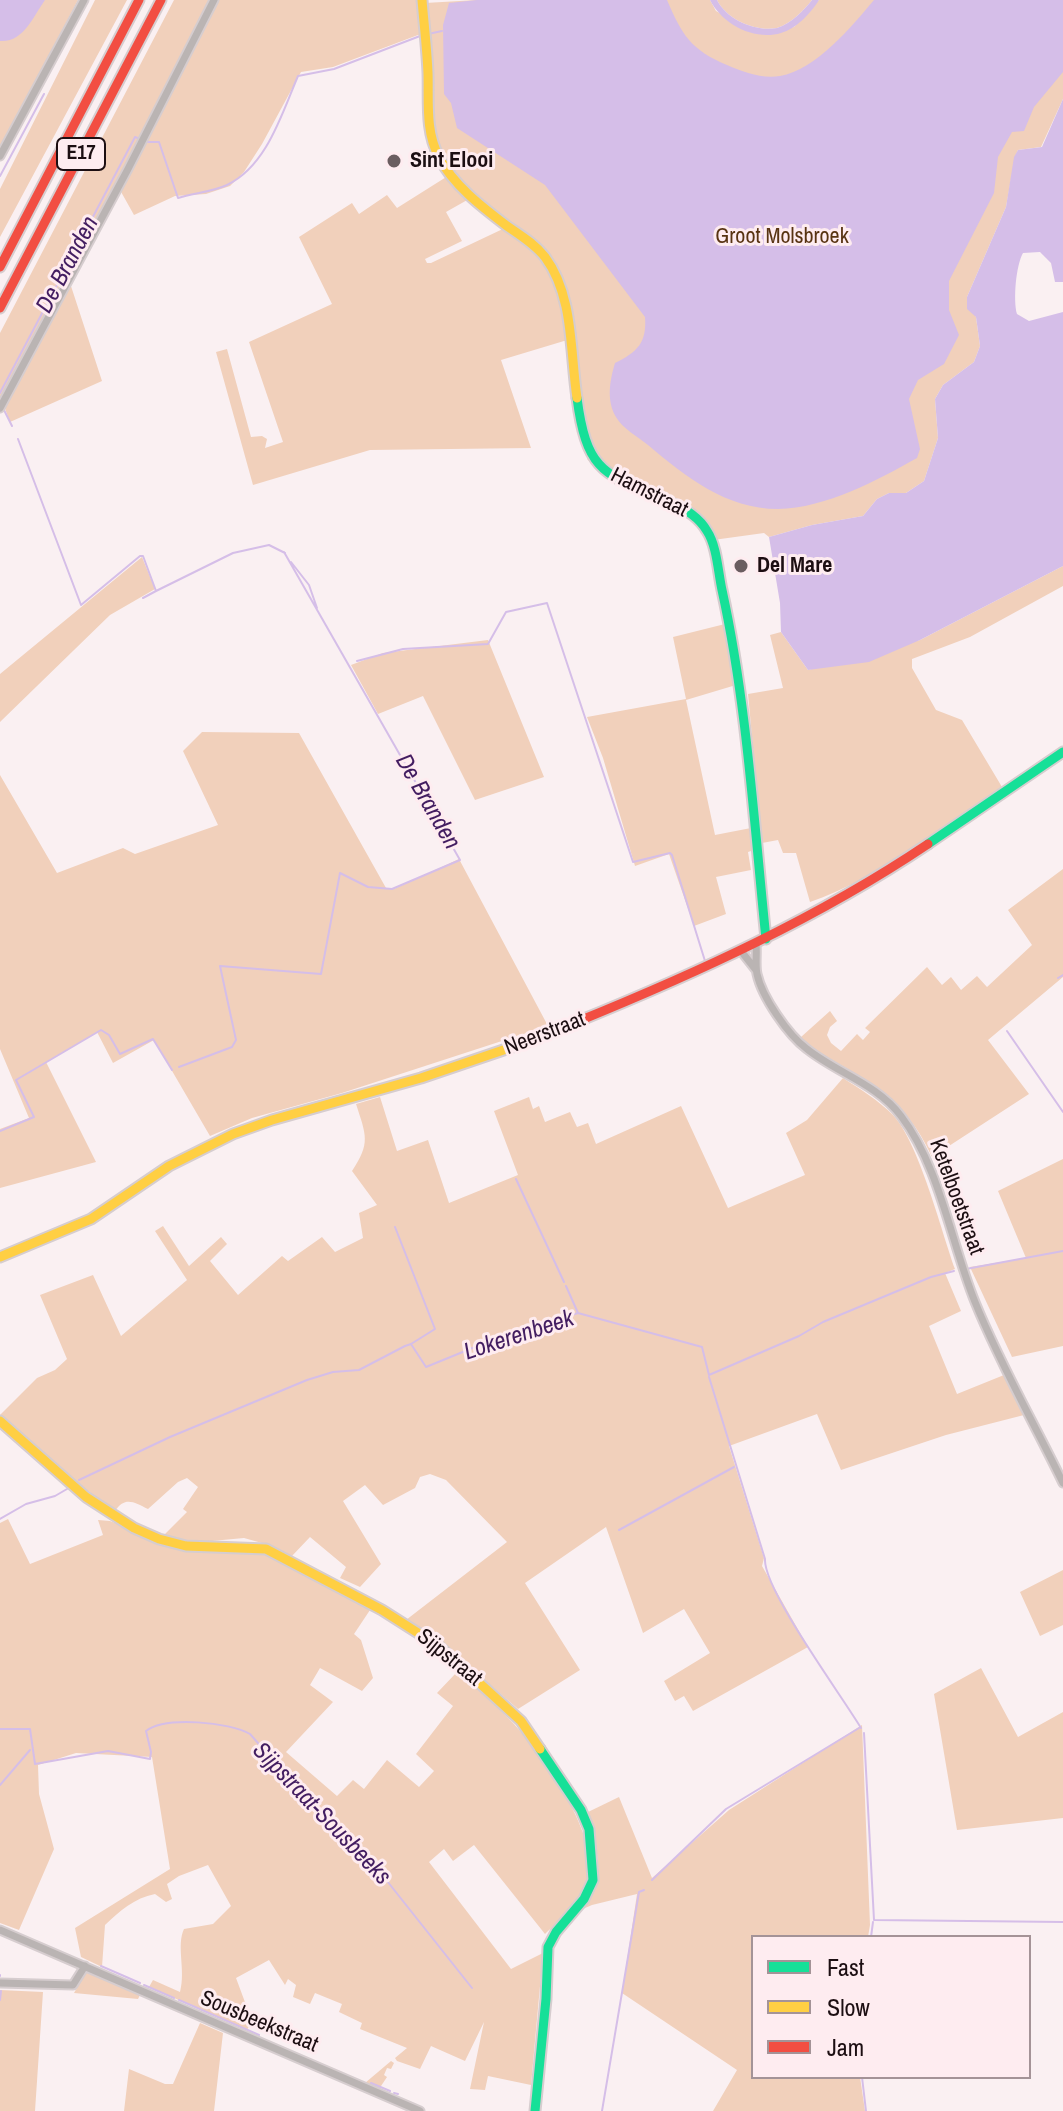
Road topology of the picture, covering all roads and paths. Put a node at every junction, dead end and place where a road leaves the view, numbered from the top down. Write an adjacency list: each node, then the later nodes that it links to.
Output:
1 (84, 0): 6 (street)
2 (139, 0): 7 (main road, E17)
3 (161, 0): 8 (main road, E17)
4 (214, 0): 9 (street)
5 (422, 0): 11 (main road, Hamstraat)
6 (0, 156)
7 (0, 267)
8 (0, 308)
9 (0, 408)
10 (1063, 752): 11 (main road, Neerstraat)
11 (761, 942): 12 (main road, Neerstraat); 13 (street, Ketelboetstraat)
12 (741, 951): 13 (street, Ketelboetstraat); 14 (main road, Neerstraat)
13 (756, 970): 16 (street, Ketelboetstraat)
14 (0, 1257)
15 (0, 1421): 21 (main road, Sijpstraat)
16 (1063, 1483)
17 (0, 1930): 18 (street, Sousbeekstraat)
18 (85, 1966): 19 (street); 20 (street, Sousbeekstraat)
19 (0, 1983)
20 (419, 2111)
21 (535, 2111)

